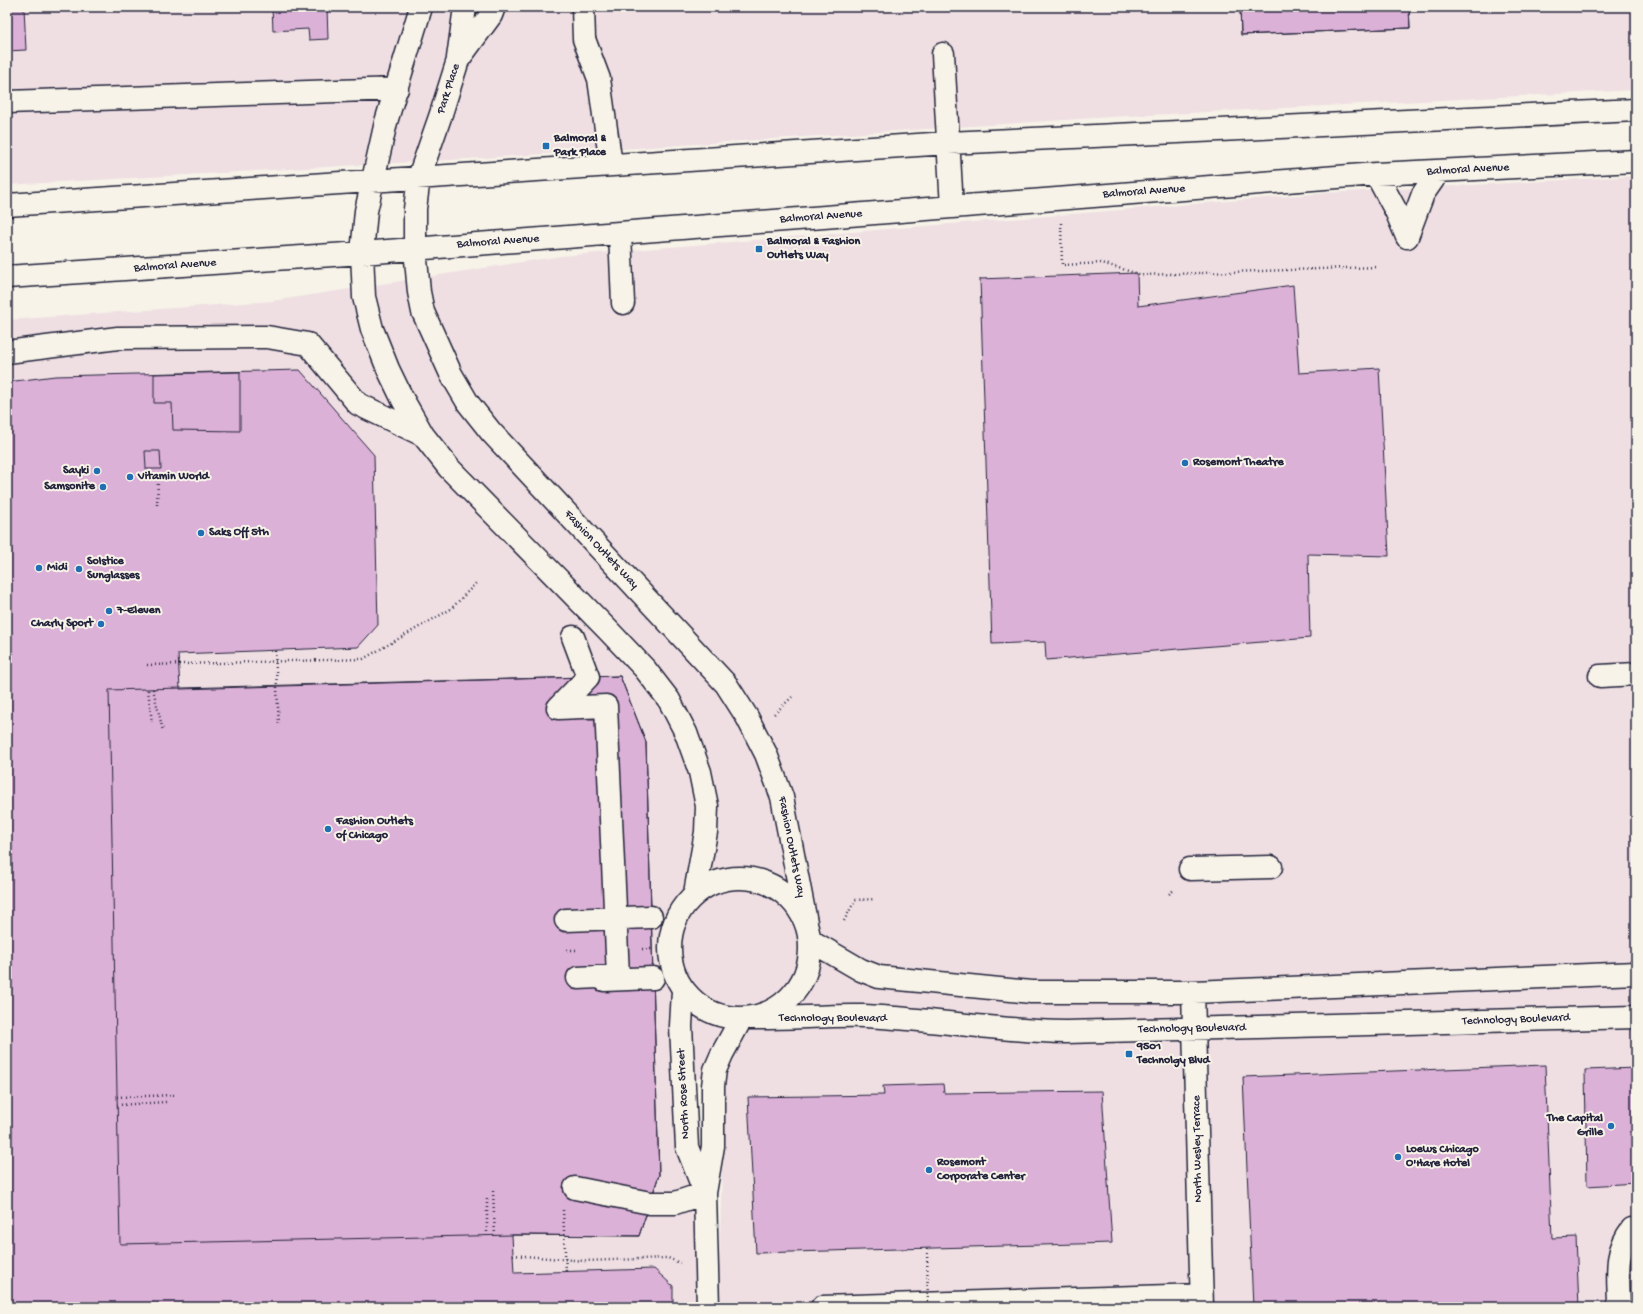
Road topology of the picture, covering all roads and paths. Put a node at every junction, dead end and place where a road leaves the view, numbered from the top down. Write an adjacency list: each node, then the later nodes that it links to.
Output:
1 (421, 7): 7 (street)
2 (465, 7): 6 (street)
3 (494, 7): 6 (street, Park Place)
4 (584, 7): 12 (street)
5 (943, 54): 10 (street)
6 (458, 60): 15 (street, Park Place)
7 (397, 89): 8 (street); 16 (street)
8 (7, 102)
9 (1636, 110): 10 (street)
10 (948, 143): 12 (street); 18 (street)
11 (1636, 161): 13 (street, Balmoral Avenue)
12 (611, 165): 15 (street)
13 (1439, 171): 14 (street, Balmoral Avenue); 14 (street)
14 (1376, 174): 18 (street, Balmoral Avenue)
15 (418, 178): 16 (street); 21 (street, Fashion Outlets Way)
16 (372, 181): 17 (street); 22 (street)
17 (7, 205)
18 (952, 207): 20 (street, Balmoral Avenue)
19 (1061, 219): 23 (path)
20 (620, 233): 21 (street, Balmoral Avenue); 25 (street)
21 (415, 248): 22 (street, Balmoral Avenue); 50 (street, Fashion Outlets Way)
22 (362, 253): 24 (street, Balmoral Avenue); 27 (street)
23 (1378, 267)
24 (7, 278)
25 (623, 303)
26 (7, 352): 27 (street)
27 (423, 435): 45 (street)
28 (158, 481): 29 (path)
29 (157, 505)
30 (477, 582): 33 (path)
31 (573, 637): 52 (street)
32 (276, 650): 41 (path)
33 (147, 665)
34 (1636, 674): 35 (street)
35 (1600, 676)
36 (153, 689): 42 (path)
37 (148, 690): 40 (path)
38 (792, 697): 39 (path)
39 (774, 714)
40 (152, 722)
41 (279, 726)
42 (163, 731)
43 (1271, 867): 44 (street)
44 (1190, 869)
45 (695, 893): 50 (street); 53 (street)
46 (875, 898): 49 (path)
47 (651, 917): 48 (street)
48 (566, 920)
49 (844, 921)
50 (808, 932): 54 (street); 56 (street)
51 (1636, 973): 54 (street)
52 (653, 978)
53 (683, 991): 56 (street); 63 (street, North Rose Street)
54 (1192, 992): 57 (street, North Wesley Terrace)
55 (1636, 1017): 57 (street, Technology Boulevard)
56 (745, 1018): 57 (street, Technology Boulevard); 63 (street, North Rose Street)
57 (1194, 1030): 73 (street, North Wesley Terrace)
58 (175, 1095): 59 (path)
59 (117, 1097)
60 (166, 1102): 61 (path)
61 (118, 1104)
62 (493, 1191): 67 (path)
63 (705, 1193): 74 (street, North Rose Street)
64 (487, 1199): 68 (path)
65 (562, 1204): 72 (path)
66 (1636, 1229): 77 (street)
67 (495, 1236)
68 (487, 1238)
69 (927, 1249): 76 (path, bridge)
70 (513, 1255): 71 (path)
71 (680, 1263)
72 (566, 1272)
73 (1202, 1301): 75 (street)
74 (708, 1307)
75 (822, 1307)
76 (928, 1307)
77 (1619, 1307)

